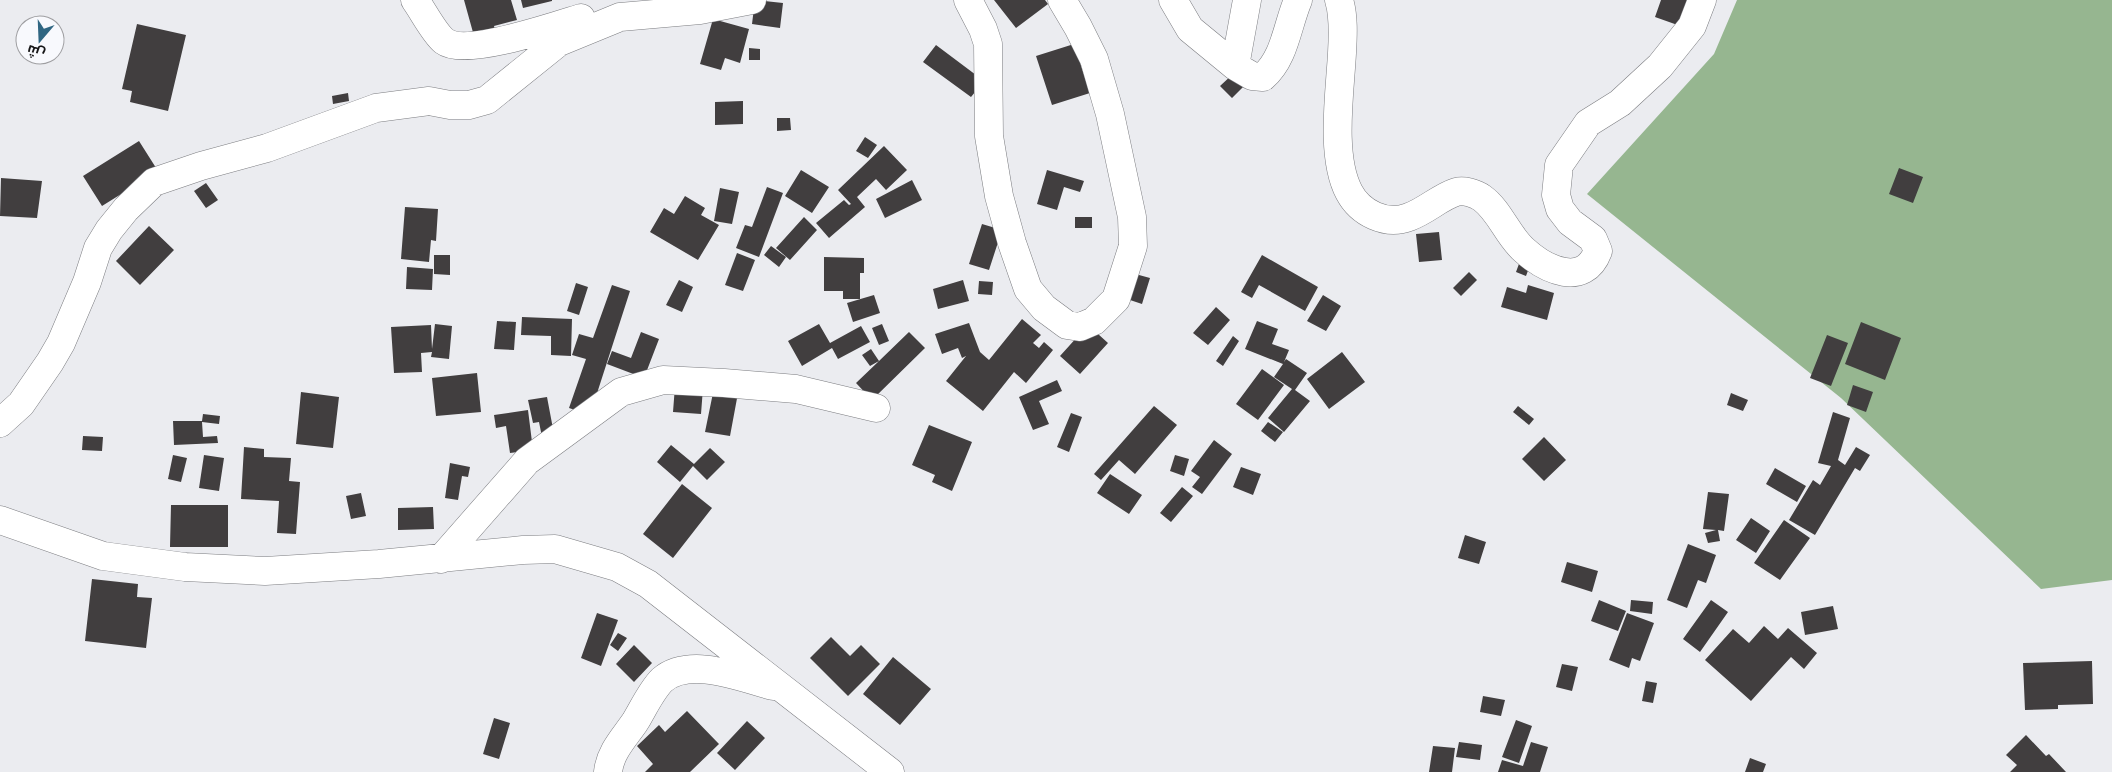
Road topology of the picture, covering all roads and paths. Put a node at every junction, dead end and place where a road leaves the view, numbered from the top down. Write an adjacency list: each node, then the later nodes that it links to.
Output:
1 (415, 0): 10 (street)
2 (752, 0): 10 (street)
3 (968, 0): 4 (street)
4 (1062, 0)
5 (1173, 0): 11 (street)
6 (1248, 0): 11 (street)
7 (1298, 0): 11 (street)
8 (1339, 0): 9 (street)
9 (1702, 0)
10 (620, 18): 13 (street)
11 (1234, 66)
12 (876, 408): 15 (street)
13 (0, 423)
14 (0, 520): 15 (street)
15 (441, 559): 16 (street)
16 (784, 689): 17 (street); 18 (street)
17 (608, 772)
18 (890, 772)

